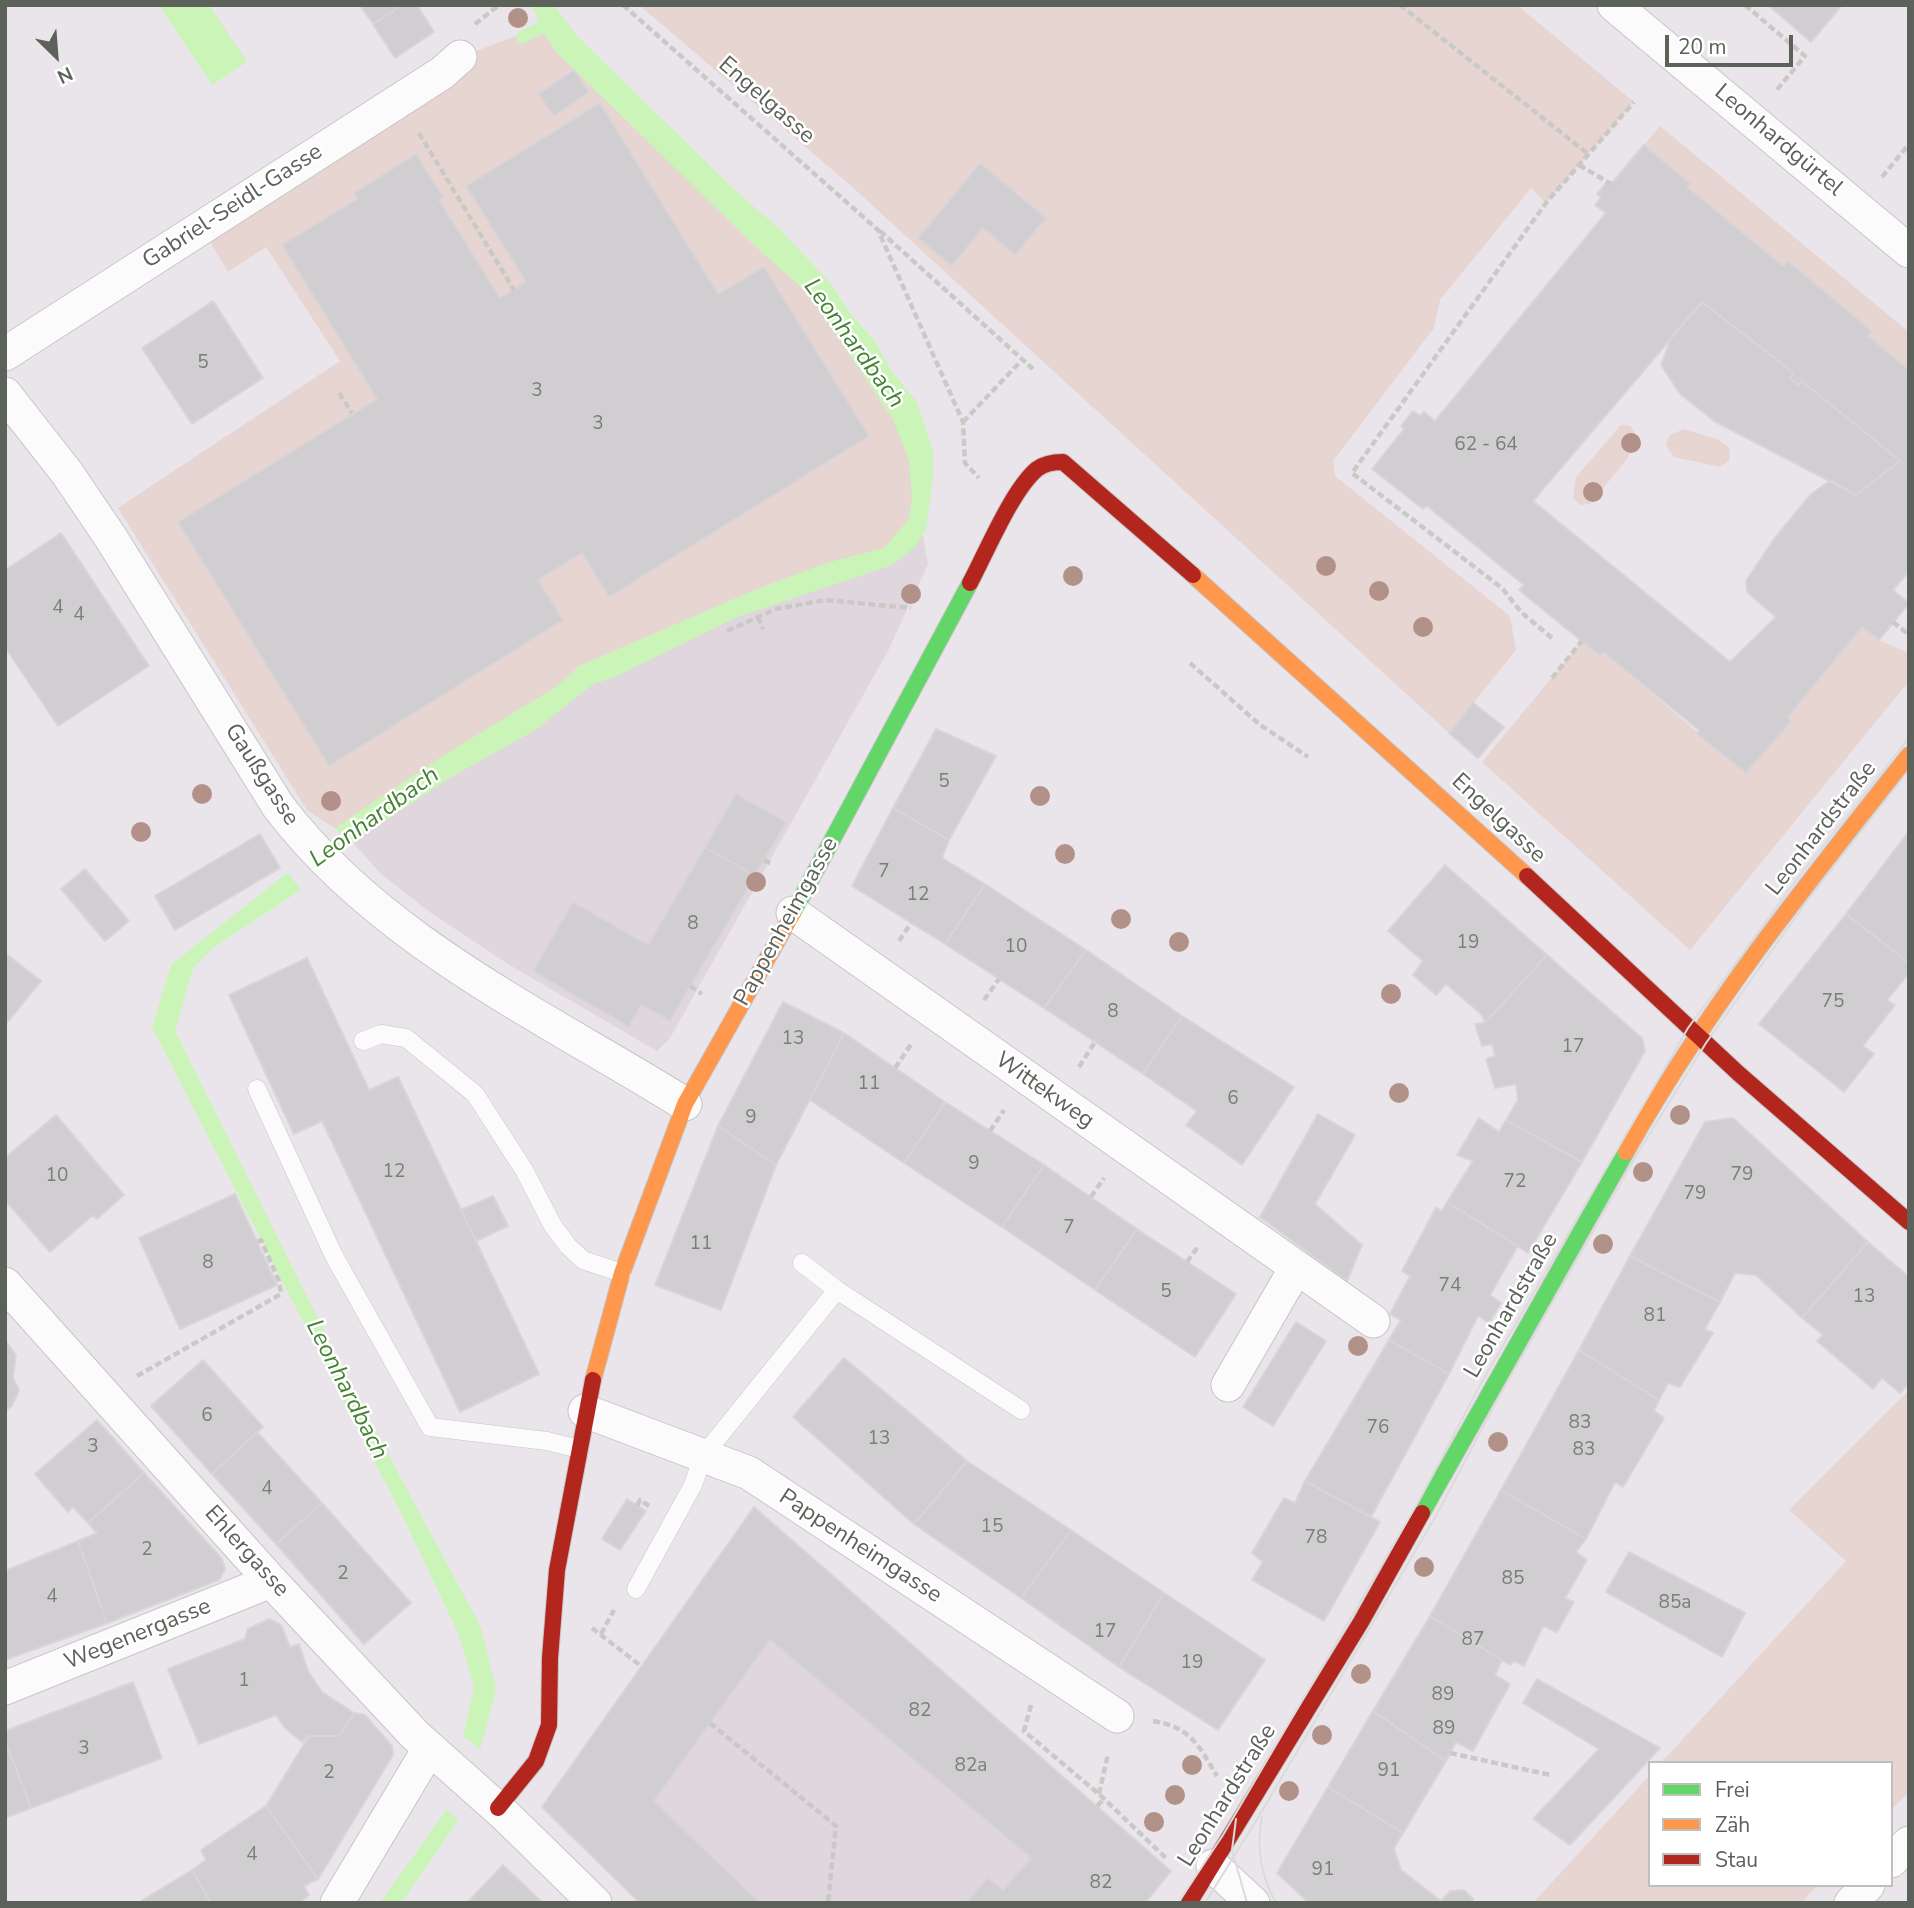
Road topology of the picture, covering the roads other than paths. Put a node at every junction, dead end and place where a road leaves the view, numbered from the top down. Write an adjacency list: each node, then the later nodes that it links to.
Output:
1 (1614, 5): 3 (street, Leonhardgürtel)
2 (460, 57): 4 (street, Gabriel-Seidl-Gasse)
3 (1909, 251)
4 (5, 354)
5 (5, 394): 12 (street, Gaußgasse)
6 (1049, 462): 8 (street, Pappenheimgasse); 9 (street, Engelgasse)
7 (1909, 755): 9 (street, Leonhardstraße)
8 (793, 913): 12 (street, Pappenheimgasse); 15 (street, Wittekweg)
9 (1697, 1036): 13 (street, Engelgasse); 33 (street, Leonhardstraße)
10 (362, 1041): 16 (lane)
11 (257, 1089): 23 (lane)
12 (685, 1104): 16 (street, Pappenheimgasse)
13 (1909, 1222)
14 (802, 1263): 18 (lane)
15 (1296, 1268): 19 (street, Wittekweg); 20 (street)
16 (622, 1273): 22 (street, Pappenheimgasse)
17 (5, 1284): 25 (street, Ehlergasse)
18 (837, 1290): 21 (lane); 24 (lane)
19 (1373, 1321)
20 (1228, 1385)
21 (1021, 1410)
22 (585, 1411): 23 (street, Pappenheimgasse); 24 (street, Pappenheimgasse)
23 (579, 1449): 30 (street, Pappenheimgasse)
24 (704, 1456): 26 (lane); 28 (street, Pappenheimgasse)
25 (271, 1581): 27 (street, Wegenergasse); 29 (street, Ehlergasse)
26 (636, 1589)
27 (5, 1688)
28 (1117, 1716)
29 (436, 1755): 30 (street, Ehlergasse); 35 (street)
30 (489, 1800): 36 (street, Ehlergasse)
31 (1909, 1843): 32 (street)
32 (1893, 1859)
33 (1213, 1866): 37 (street, Leonhardstraße); 38 (street)
34 (1866, 1887): 39 (street)
35 (337, 1903)
36 (595, 1903)
37 (1189, 1903)
38 (1253, 1903)
39 (1851, 1903)

